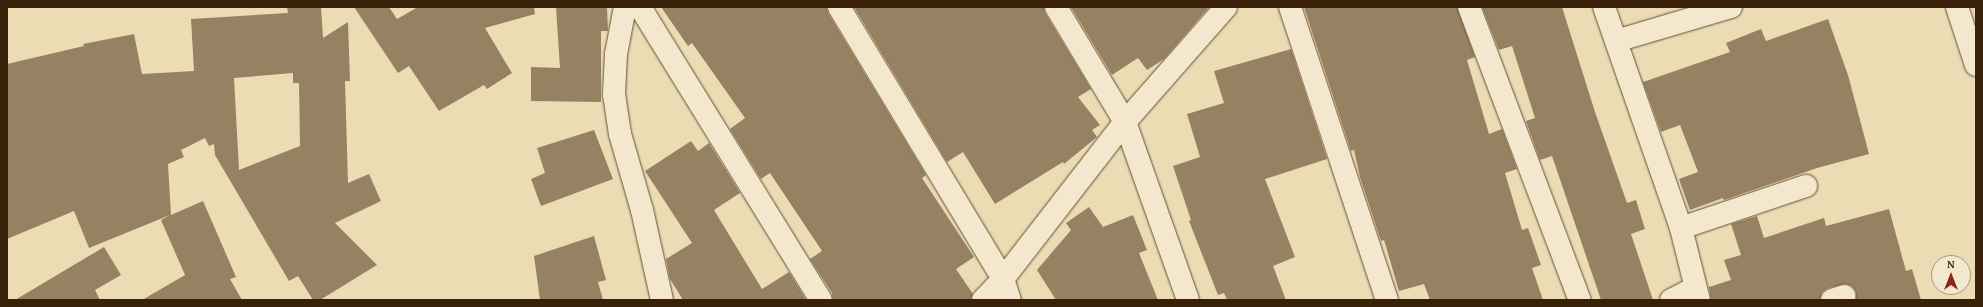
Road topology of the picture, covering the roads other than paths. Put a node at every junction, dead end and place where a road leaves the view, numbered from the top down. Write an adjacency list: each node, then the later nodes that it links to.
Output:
1 (625, 7): 18 (street)
2 (640, 7): 19 (street)
3 (839, 7): 16 (street)
4 (1056, 7): 13 (street)
5 (1226, 7): 13 (street)
6 (1290, 7): 23 (street)
7 (1469, 7): 24 (street)
8 (1604, 7): 11 (street)
9 (1731, 7): 11 (street)
10 (1957, 7): 12 (street)
11 (1616, 41): 15 (street)
12 (1976, 65)
13 (1125, 122): 16 (street); 22 (street)
14 (1806, 186): 15 (street)
15 (1681, 228): 17 (street)
16 (1003, 279): 20 (street); 21 (street)
17 (1697, 294): 25 (street)
18 (662, 300)
19 (821, 300)
20 (983, 300)
21 (1010, 300)
22 (1188, 300)
23 (1388, 300)
24 (1580, 300)
25 (1672, 300)

